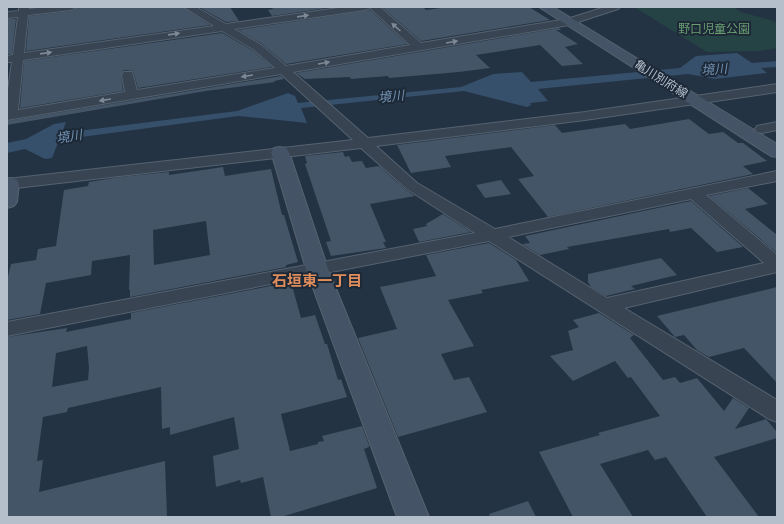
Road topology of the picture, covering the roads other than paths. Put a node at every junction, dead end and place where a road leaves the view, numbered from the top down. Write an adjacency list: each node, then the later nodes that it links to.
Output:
1 (71, 7): 8 (street)
2 (189, 7): 11 (street)
3 (365, 7): 11 (street, one-way to 3)
4 (374, 7): 12 (street, one-way to 4)
5 (545, 7): 10 (main road, 亀川別府線)
6 (560, 7): 10 (main road, 亀川別府線)
7 (615, 7): 10 (street)
8 (24, 10): 9 (street); 13 (street)
9 (7, 15)
10 (575, 21): 12 (street, one-way to 10); 19 (main road, 亀川別府線)
11 (223, 27): 13 (street, one-way to 11); 15 (street)
12 (419, 47): 15 (street, one-way to 12)
13 (19, 57): 14 (street); 20 (street)
14 (7, 59)
15 (285, 70): 18 (street, one-way to 18); 23 (street)
16 (128, 75): 18 (street)
17 (777, 88): 19 (street)
18 (132, 95): 20 (street, one-way to 20)
19 (699, 96): 21 (main road, 亀川別府線); 23 (street); 25 (main road, 亀川別府線)
20 (9, 115)
21 (770, 127): 22 (main road, 亀川別府線)
22 (777, 138)
23 (364, 143): 24 (street); 29 (street)
24 (280, 152): 27 (street); 31 (main road)
25 (777, 152)
26 (777, 176): 28 (street)
27 (8, 190)
28 (694, 193): 29 (street); 30 (street)
29 (493, 235): 31 (street); 32 (street)
30 (777, 265): 32 (street)
31 (318, 269): 33 (street); 35 (main road)
32 (605, 305): 34 (street)
33 (7, 329)
34 (777, 412)
35 (412, 517)

